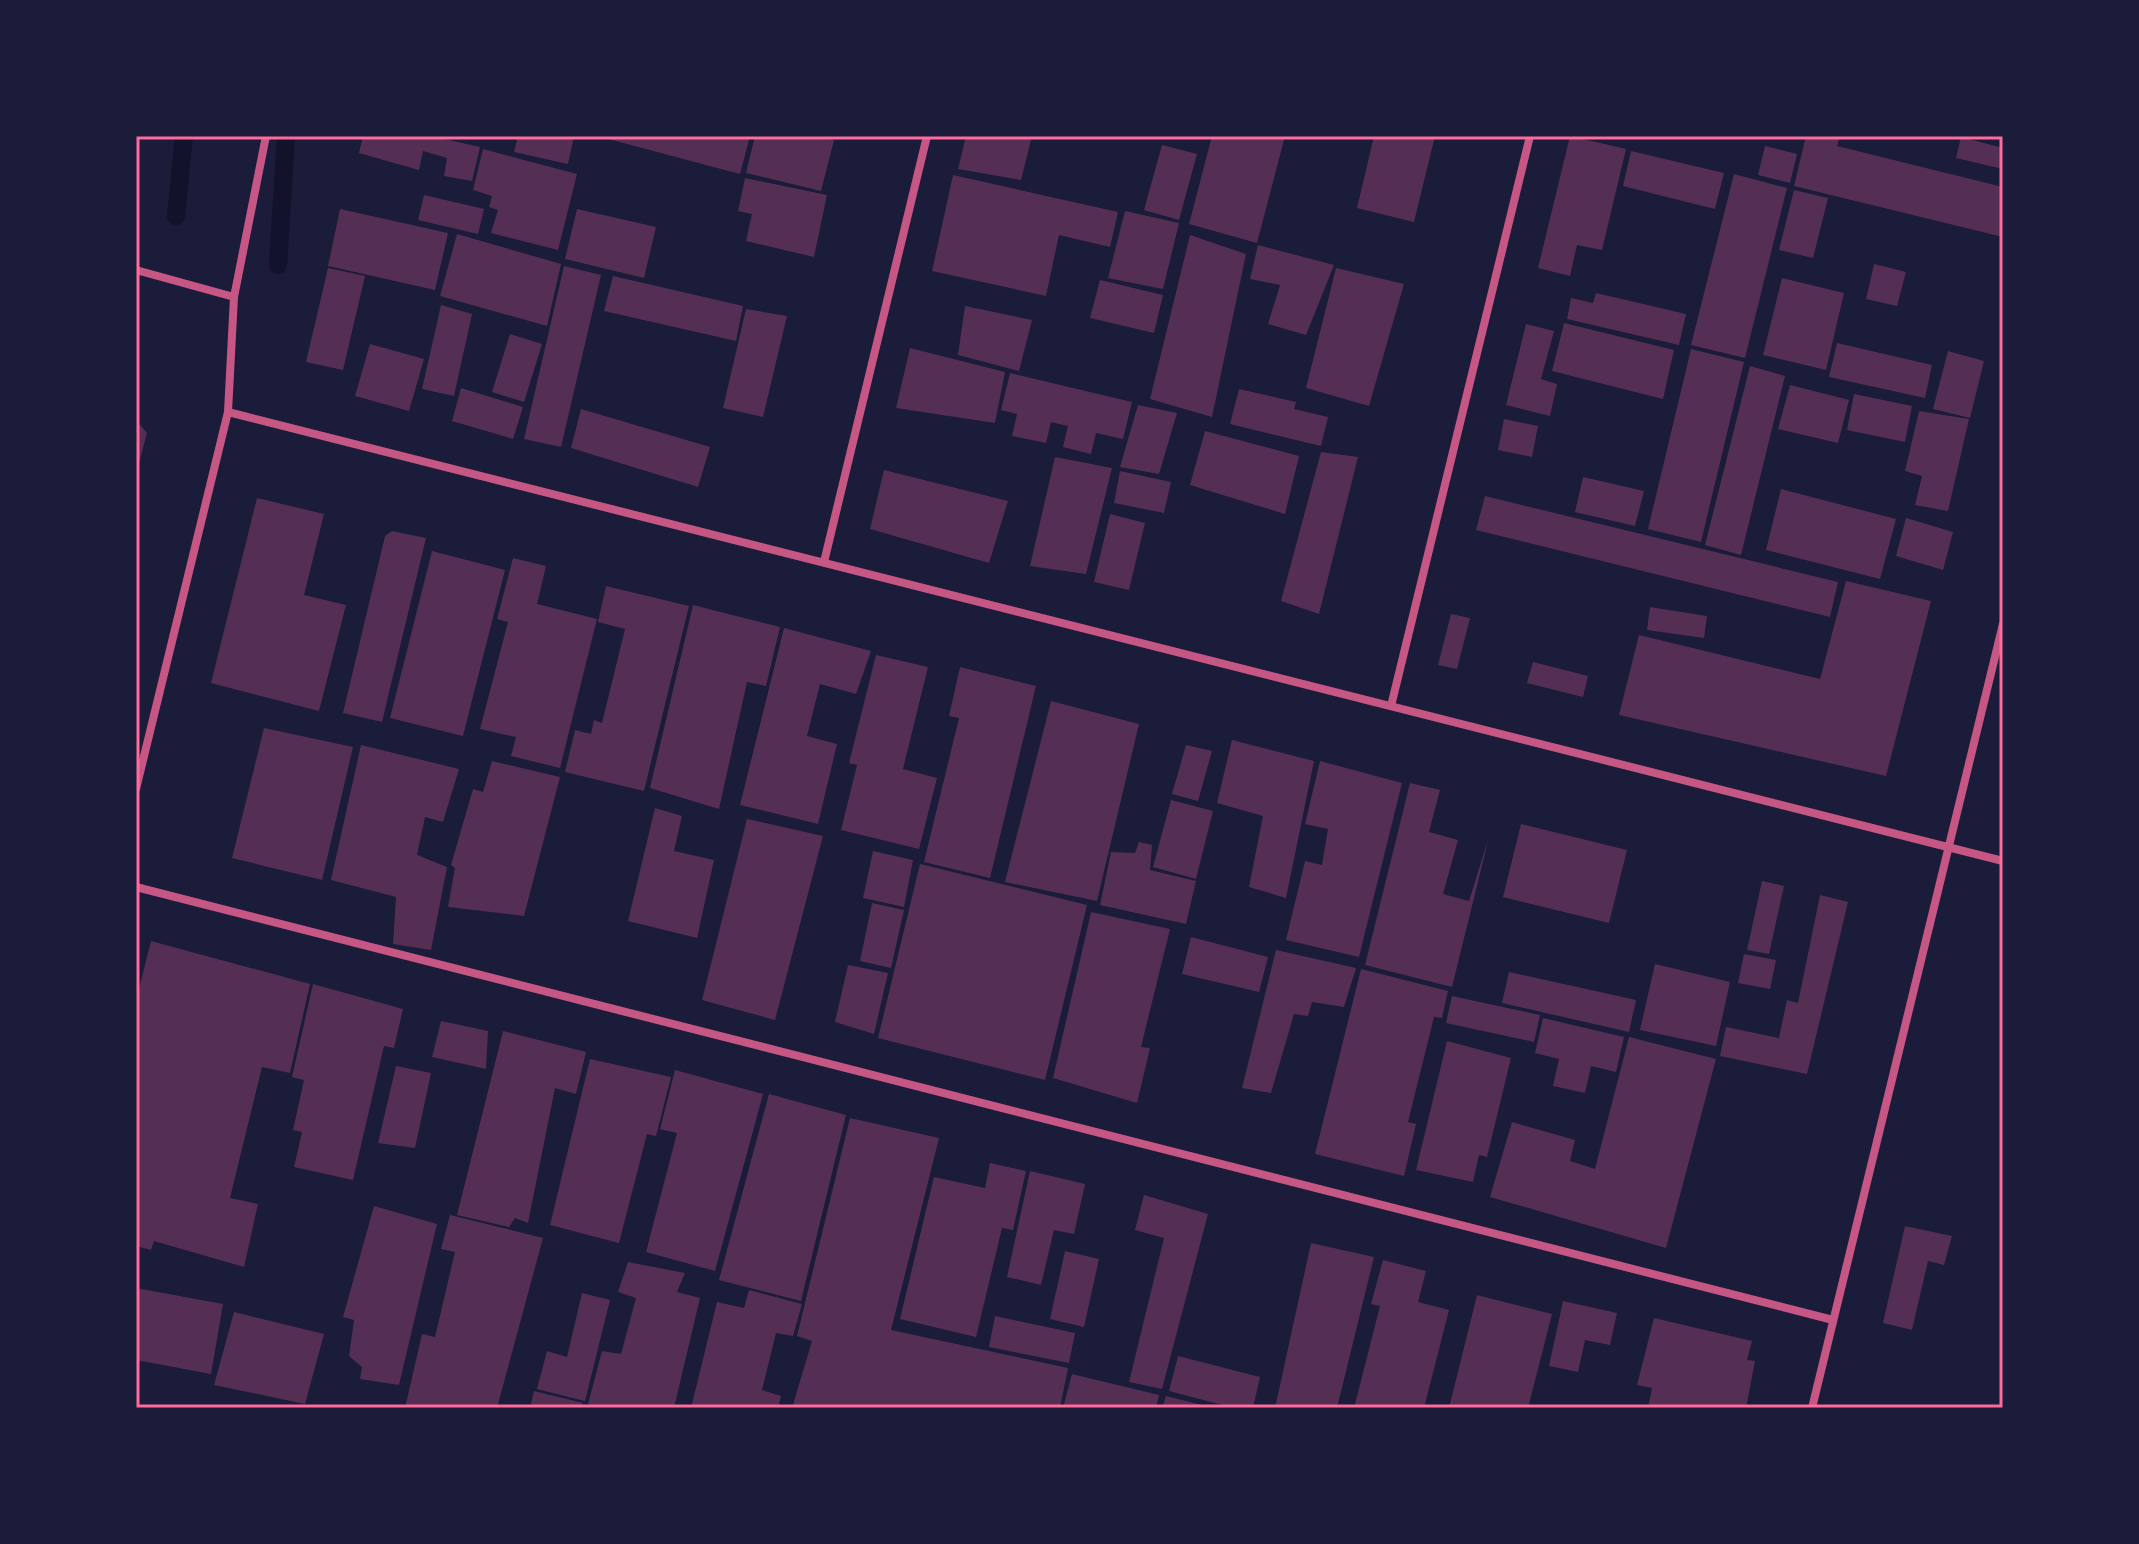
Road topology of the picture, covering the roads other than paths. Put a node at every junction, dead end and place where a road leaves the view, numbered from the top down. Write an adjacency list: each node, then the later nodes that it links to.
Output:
1 (266, 136): 5 (street)
2 (927, 136): 7 (street)
3 (1530, 136): 9 (street)
4 (136, 270): 5 (street)
5 (234, 297): 6 (street)
6 (228, 412): 7 (street); 10 (street)
7 (824, 562): 9 (street)
8 (2003, 624): 11 (street)
9 (1391, 706): 11 (street)
10 (136, 789)
11 (1948, 848): 12 (street); 14 (street)
12 (2003, 861)
13 (136, 887): 14 (street)
14 (1833, 1320): 15 (street)
15 (1812, 1408)

